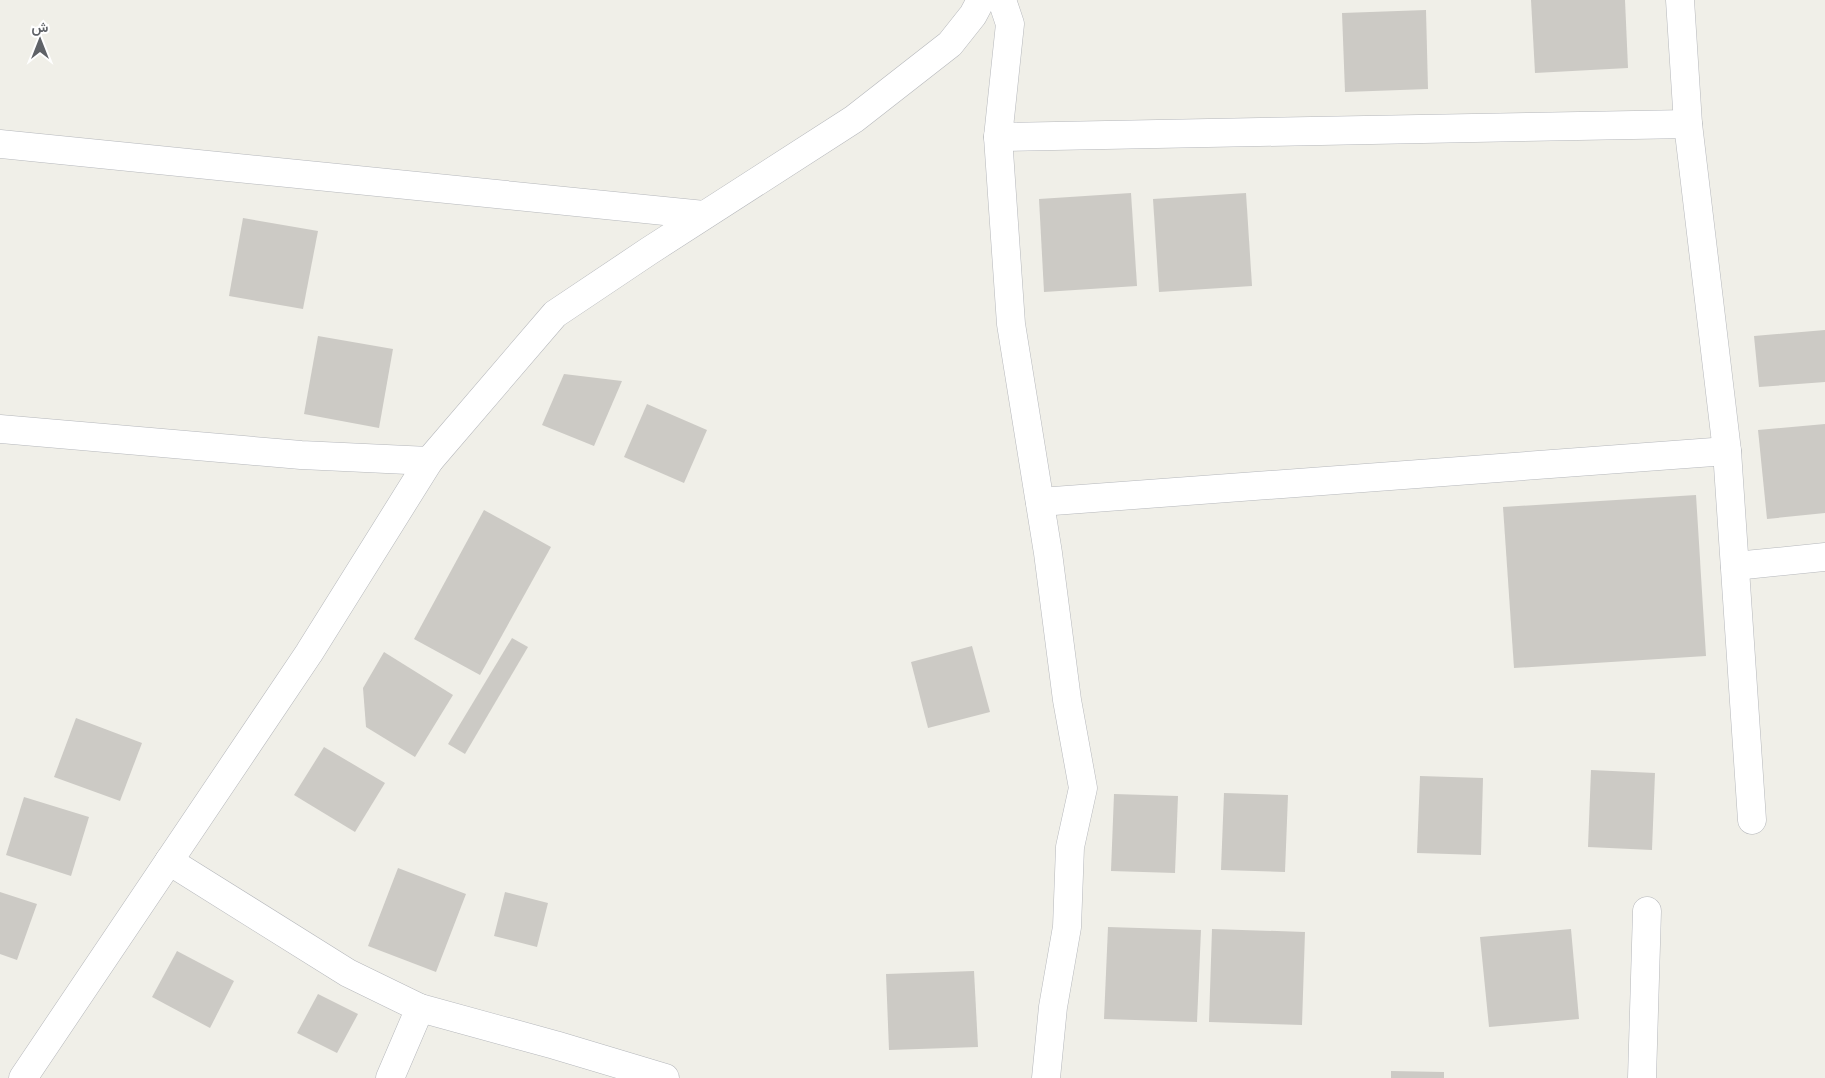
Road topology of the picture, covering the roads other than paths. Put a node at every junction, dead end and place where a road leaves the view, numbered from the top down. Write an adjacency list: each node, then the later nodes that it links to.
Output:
1 (981, 0): 7 (street)
2 (1002, 0): 5 (street)
3 (1680, 0): 4 (street)
4 (1688, 124): 5 (street); 9 (street)
5 (998, 137): 11 (street)
6 (0, 144): 7 (street)
7 (704, 215): 10 (street)
8 (0, 429): 10 (street)
9 (1727, 451): 11 (street); 13 (street)
10 (429, 460): 15 (street)
11 (1040, 502): 21 (street)
12 (1825, 557): 13 (street)
13 (1735, 566): 14 (street)
14 (1752, 820)
15 (169, 862): 17 (street); 18 (street)
16 (1647, 911): 22 (street)
17 (420, 1008): 19 (street); 20 (street)
18 (23, 1078)
19 (390, 1078)
20 (665, 1078)
21 (1046, 1078)
22 (1642, 1078)

